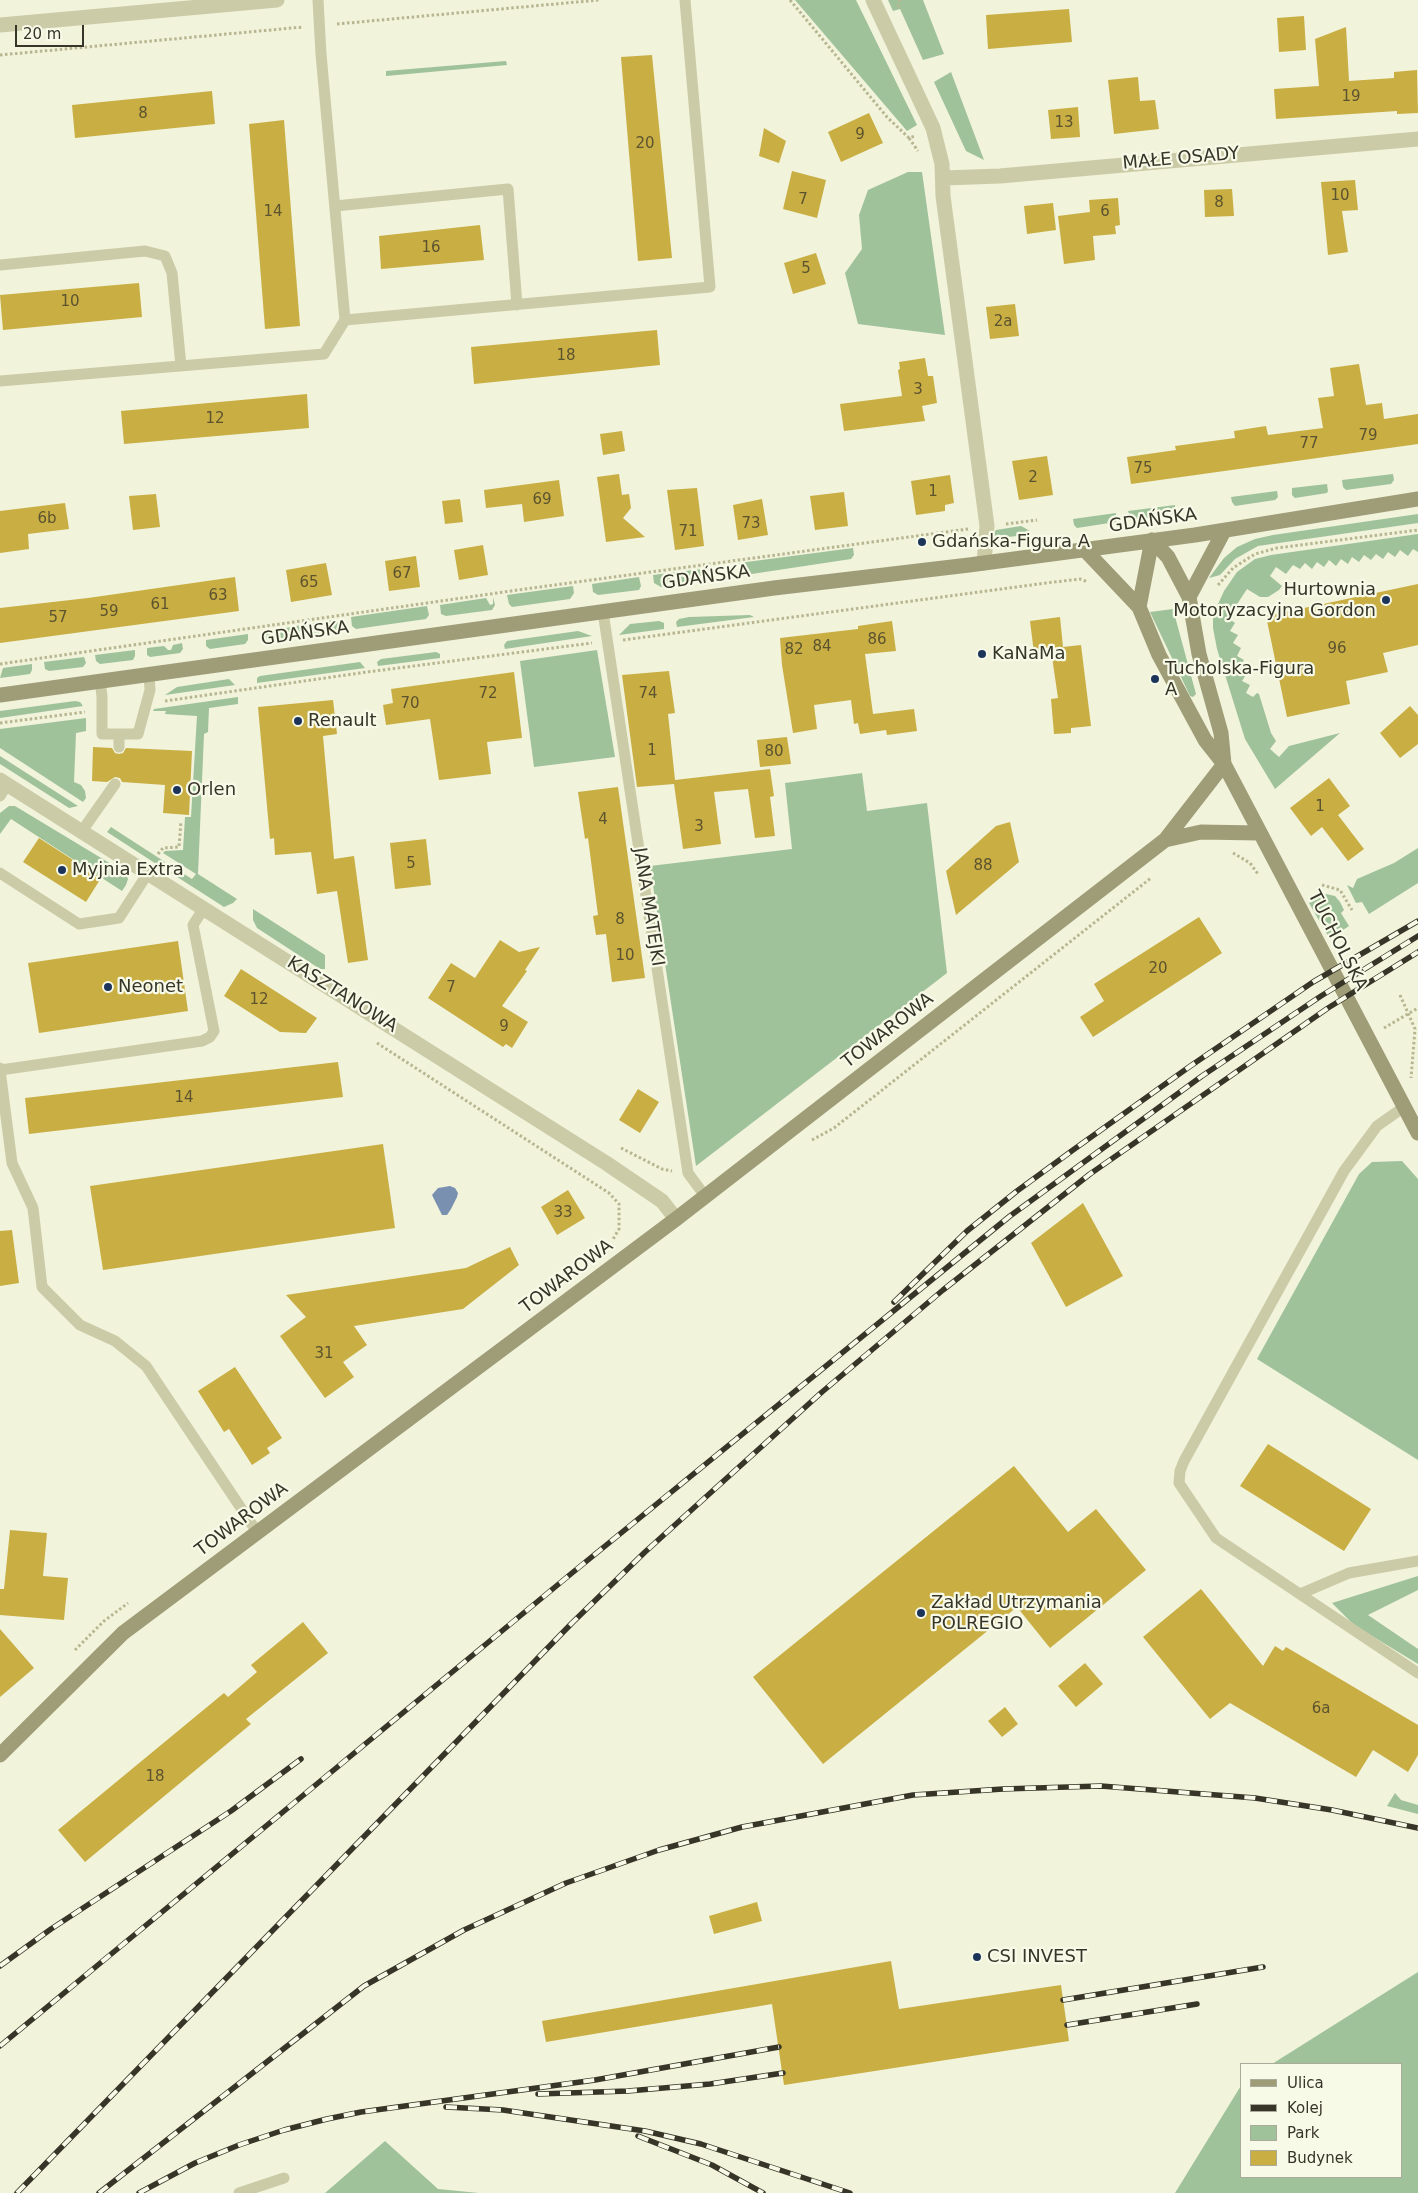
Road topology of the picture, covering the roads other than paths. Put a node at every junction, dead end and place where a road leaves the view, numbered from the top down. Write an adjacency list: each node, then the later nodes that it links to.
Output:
1 (277, 0): 5 (street)
2 (318, 0): 8 (lane)
3 (685, 0): 10 (lane)
4 (873, 0): 7 (street)
5 (0, 25)
6 (1418, 140): 7 (street, MAŁE OSADY)
7 (943, 171): 18 (street)
8 (335, 206): 10 (lane); 11 (lane)
9 (0, 265): 12 (lane)
10 (518, 305): 11 (lane)
11 (345, 320): 12 (lane)
12 (181, 366): 13 (lane)
13 (0, 381)
14 (1418, 499): 15 (main road, GDAŃSKA)
15 (1224, 530): 16 (main road, GDAŃSKA); 19 (main road)
16 (1152, 540): 17 (main road, GDAŃSKA); 19 (main road, TUCHOLSKA); 20 (main road)
17 (1084, 549): 18 (main road, GDAŃSKA); 20 (main road, TUCHOLSKA)
18 (984, 563): 21 (main road, GDAŃSKA)
19 (1188, 597): 27 (main road, TUCHOLSKA)
20 (1139, 607): 27 (main road, TUCHOLSKA)
21 (603, 612): 22 (main road, GDAŃSKA); 39 (lane, JANA MATEJKI)
22 (149, 674): 23 (main road, GDAŃSKA); 25 (lane)
23 (100, 681): 24 (main road, GDAŃSKA); 25 (lane)
24 (0, 695)
25 (119, 734): 26 (lane)
26 (119, 747)
27 (1224, 764): 31 (main road, TUCHOLSKA); 32 (main road, TOWAROWA)
28 (115, 784): 30 (lane)
29 (2, 787): 30 (street, KASZTANOWA)
30 (82, 831): 33 (street, KASZTANOWA)
31 (1258, 833): 32 (main road, TOWAROWA); 37 (main road, TUCHOLSKA)
32 (1165, 840): 39 (main road, TOWAROWA)
33 (148, 873): 34 (lane); 35 (street, KASZTANOWA)
34 (0, 874)
35 (204, 908): 36 (lane); 40 (street, KASZTANOWA)
36 (0, 1069): 41 (lane)
37 (1404, 1107): 38 (main road, TUCHOLSKA); 43 (lane)
38 (1418, 1133)
39 (705, 1196): 40 (main road, TOWAROWA)
40 (676, 1219): 41 (main road, TOWAROWA)
41 (257, 1532): 45 (main road, TOWAROWA)
42 (1418, 1561): 43 (lane)
43 (1300, 1594): 44 (lane)
44 (1418, 1673)
45 (0, 1755)
46 (284, 2178): 47 (lane)
47 (239, 2193)

